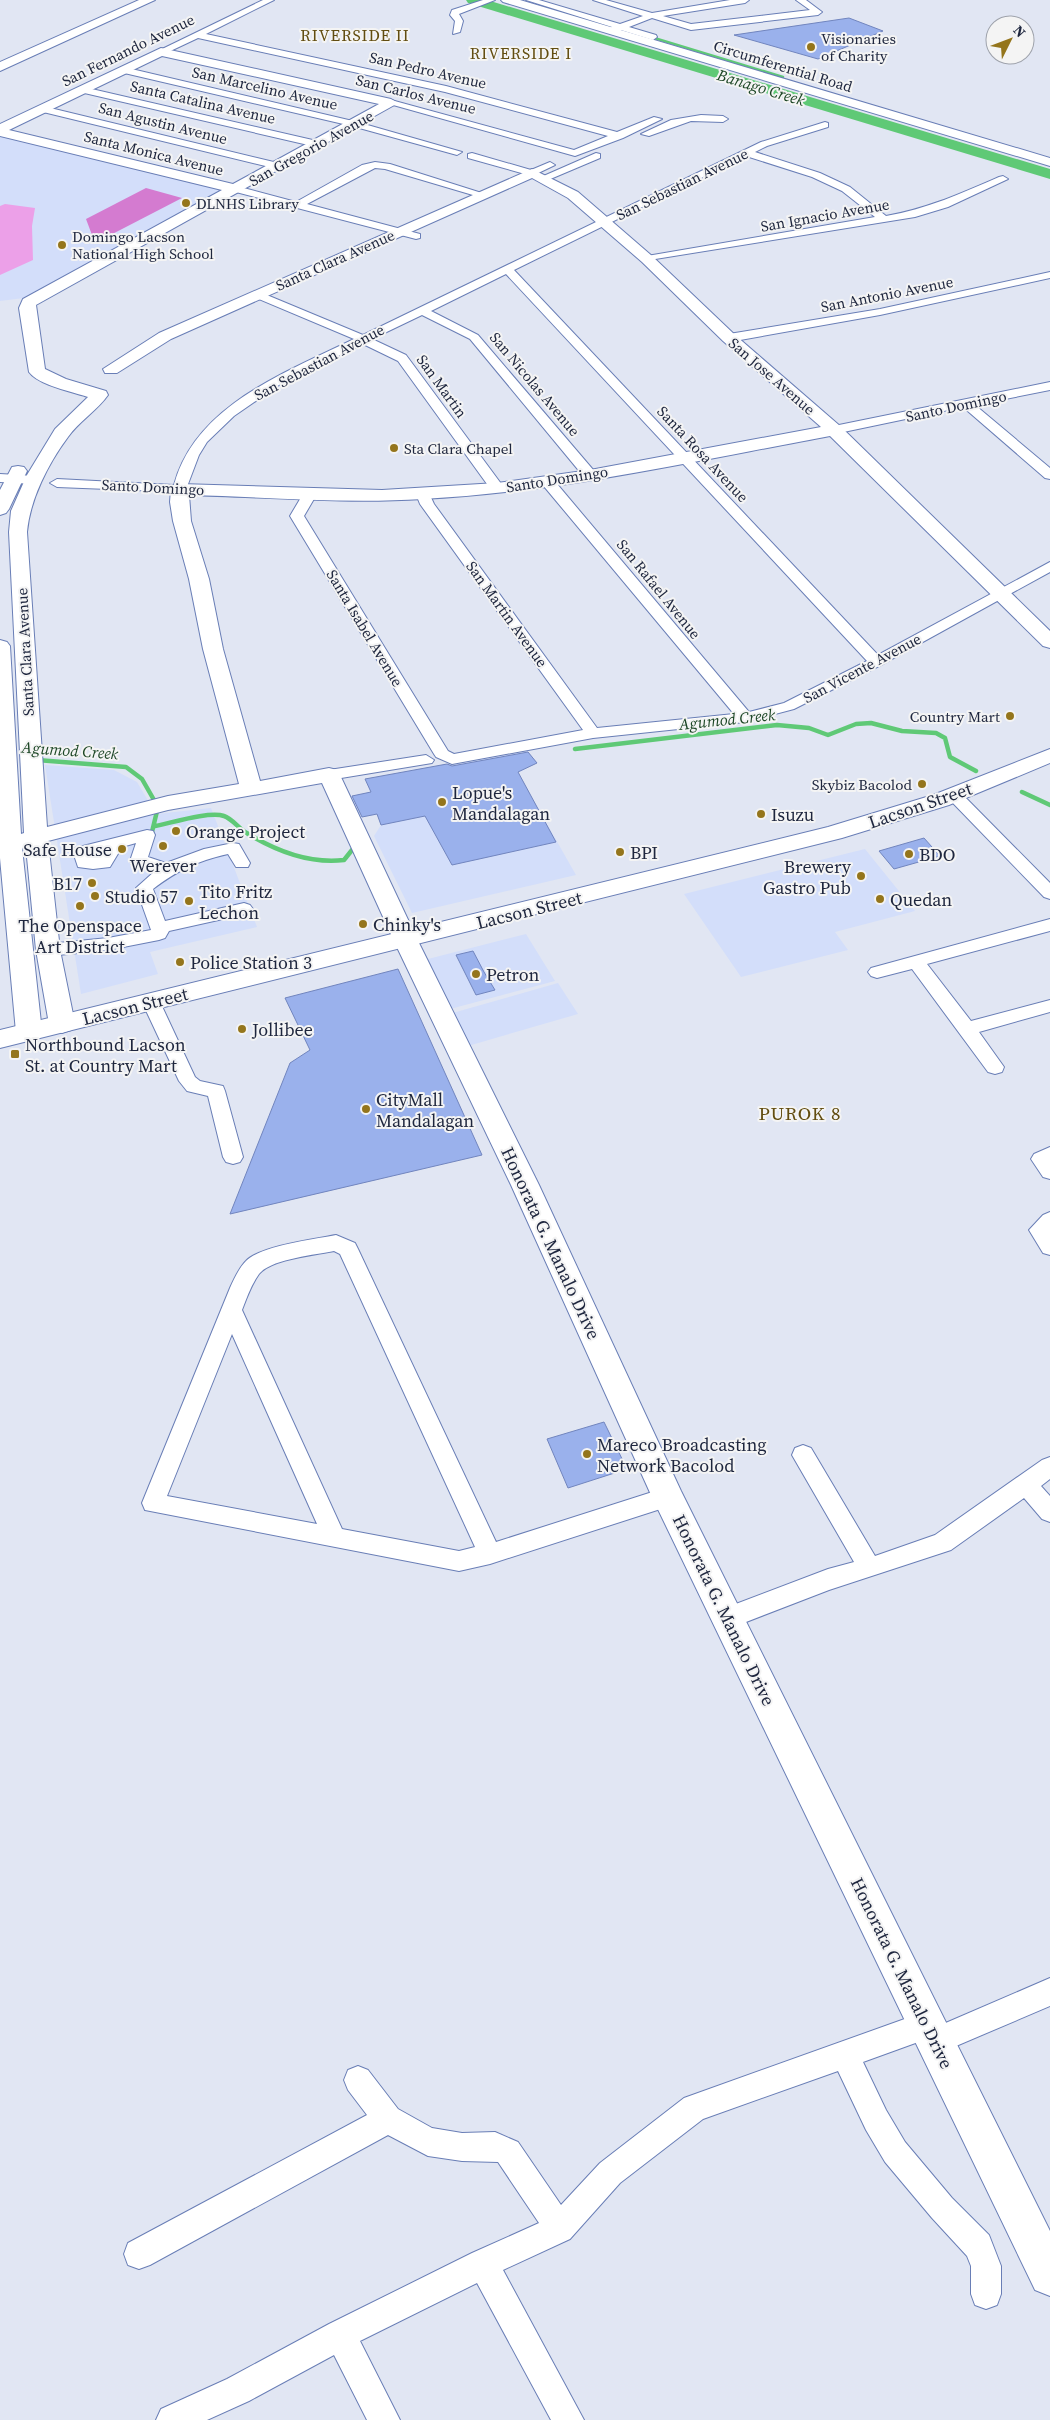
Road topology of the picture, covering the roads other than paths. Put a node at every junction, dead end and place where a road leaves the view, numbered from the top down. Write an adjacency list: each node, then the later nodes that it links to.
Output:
1 (135, 0): 22 (street)
2 (150, 0): 23 (street)
3 (270, 0): 19 (street, San Fernando Avenue)
4 (506, 0): 14 (street, Circumferential Road)
5 (530, 0): 14 (street)
6 (597, 0): 13 (street)
7 (633, 0): 13 (street)
8 (745, 0): 12 (street)
9 (486, 2): 18 (street)
10 (802, 2): 11 (street); 16 (street)
11 (777, 7)
12 (673, 9): 15 (street); 16 (street)
13 (630, 10): 16 (street)
14 (561, 12): 17 (street, Circumferential Road)
15 (731, 12)
16 (650, 16): 17 (street)
17 (617, 29): 20 (street); 40 (street, Circumferential Road)
18 (456, 32)
19 (198, 35): 21 (street, San Fernando Avenue); 25 (street, San Pedro Avenue)
20 (653, 37)
21 (161, 52): 24 (street, San Fernando Avenue); 27 (street, San Carlos Avenue)
22 (0, 61)
23 (0, 67)
24 (123, 70): 26 (street, San Fernando Avenue); 31 (street, San Marcelino Avenue)
25 (425, 84): 27 (street, San Gregorio Avenue); 34 (street, San Pedro Avenue)
26 (83, 90): 28 (street, San Fernando Avenue); 35 (street, Santa Catalina Avenue)
27 (391, 103): 31 (street, San Gregorio Avenue); 34 (street, San Carlos Avenue)
28 (42, 109): 33 (street, San Fernando Avenue); 41 (street, San Agustin Avenue)
29 (657, 119): 34 (street, San Carlos Avenue)
30 (723, 119): 42 (street, Santa Clara Avenue)
31 (354, 124): 35 (street, San Gregorio Avenue); 36 (street, San Marcelino Avenue)
32 (824, 125): 37 (street, San Sebastian Avenue)
33 (0, 131): 44 (street, Santa Monica Avenue)
34 (620, 136)
35 (317, 144): 41 (street, San Gregorio Avenue)
36 (457, 152)
37 (746, 153): 47 (street); 48 (street, San Sebastian Avenue)
38 (472, 156): 42 (street)
39 (564, 159): 42 (street, Santa Clara Avenue)
40 (1050, 162)
41 (278, 166): 44 (street, San Gregorio Avenue)
42 (538, 176): 45 (street, Santa Clara Avenue); 48 (street, San Jose Avenue); 50 (street, Santa Clara Avenue)
43 (1003, 179): 47 (street, San Ignacio Avenue)
44 (236, 189): 46 (street, Santa Monica Avenue); 61 (street, San Gregorio Avenue)
45 (483, 195): 46 (street); 49 (street, Santa Clara Avenue)
46 (298, 205): 49 (street, Santa Monica Avenue)
47 (885, 220): 51 (street, San Ignacio Avenue)
48 (604, 221): 51 (street, San Jose Avenue); 52 (street, San Sebastian Avenue)
49 (401, 231): 50 (street, Santa Monica Avenue); 54 (street, Santa Clara Avenue)
50 (416, 236): 54 (street, Santa Clara Avenue)
51 (647, 259): 58 (street, San Jose Avenue)
52 (507, 269): 55 (street, San Sebastian Avenue); 65 (street, Santa Rosa Avenue)
53 (1050, 275): 58 (street, San Antonio Avenue)
54 (266, 297): 56 (street, Santa Clara Avenue); 57 (street, San Martin); 59 (street, Santa Clara Avenue)
55 (421, 310): 57 (street, San Sebastian Avenue); 67 (street, San Nicolas Avenue)
56 (230, 318)
57 (361, 338): 73 (street, San Martin); 74 (street, San Sebastian Avenue)
58 (729, 338): 63 (street, San Jose Avenue)
59 (111, 369)
60 (1050, 386): 62 (street, Santo Domingo)
61 (91, 392): 64 (street); 70 (street, Santa Clara Avenue)
62 (967, 404): 63 (street, Santo Domingo); 68 (street)
63 (834, 430): 65 (street, Santo Domingo); 79 (street, San Jose Avenue)
64 (42, 431)
65 (684, 458): 67 (street, Santo Domingo); 82 (street, Santa Rosa Avenue)
66 (25, 460): 69 (street)
67 (590, 474): 71 (street, Santo Domingo)
68 (1050, 475)
69 (7, 478): 70 (street); 77 (street)
70 (34, 480): 91 (street, Santa Clara Avenue)
71 (547, 481): 73 (street, Santo Domingo); 83 (street, San Rafael Avenue)
72 (57, 482): 74 (street, Santo Domingo)
73 (497, 488): 76 (street, Santo Domingo)
74 (180, 489): 75 (street, Santo Domingo); 89 (street, San Sebastian Avenue)
75 (311, 492): 76 (street, Santo Domingo); 86 (street, Santa Isabel Avenue)
76 (423, 494): 84 (street, San Martin Avenue)
77 (0, 509)
78 (1050, 566): 79 (street, San Vicente Avenue)
79 (999, 594): 80 (street, San Jose Avenue); 82 (street, San Vicente Avenue)
80 (1050, 642)
81 (0, 646): 92 (street, Santa Clara Avenue)
82 (876, 662): 83 (street, San Vicente Avenue)
83 (745, 717): 84 (street, San Vicente Avenue)
84 (592, 733): 86 (street, San Vicente Avenue)
85 (1050, 755): 90 (street, Lacson Street)
86 (452, 759)
87 (426, 760): 88 (street)
88 (329, 775): 89 (street); 101 (street, Honorata G. Manalo Drive)
89 (250, 789): 91 (street)
90 (954, 795): 96 (street); 101 (street, Lacson Street)
91 (36, 837): 92 (street); 102 (street, Santa Clara Avenue)
92 (5, 845): 109 (street, Santa Clara Avenue)
93 (83, 860): 95 (street)
94 (242, 863): 95 (street)
95 (172, 867): 100 (street)
96 (1044, 877): 97 (street)
97 (1050, 893)
98 (244, 909): 100 (street)
99 (1050, 925): 103 (street)
100 (159, 928): 102 (street)
101 (406, 941): 105 (street, Lacson Street); 121 (street, Honorata G. Manalo Drive)
102 (48, 950): 107 (street, Santa Clara Avenue)
103 (916, 962): 104 (street); 108 (street)
104 (877, 972)
105 (151, 1002): 107 (street, Lacson Street); 113 (street)
106 (1050, 1006): 108 (street)
107 (62, 1024): 109 (street, Lacson Street)
108 (966, 1029): 111 (street)
109 (29, 1032): 110 (street, Lacson Street)
110 (0, 1039)
111 (996, 1067)
112 (1050, 1154): 114 (street)
113 (233, 1157)
114 (1050, 1172)
115 (1050, 1220): 116 (street)
116 (1050, 1247)
117 (232, 1311): 123 (street); 123 (street); 124 (street)
118 (803, 1455): 125 (street)
119 (1050, 1467): 120 (street)
120 (1026, 1485): 122 (street); 125 (street)
121 (668, 1497): 124 (street); 126 (street, Honorata G. Manalo Drive)
122 (1050, 1512)
123 (335, 1538): 124 (street)
124 (490, 1554)
125 (870, 1568): 126 (street)
126 (728, 1618): 128 (street, Honorata G. Manalo Drive)
127 (1050, 1992): 128 (street)
128 (931, 2033): 129 (street); 135 (street, Honorata G. Manalo Drive)
129 (846, 2056): 132 (street); 136 (street)
130 (358, 2080): 131 (street)
131 (388, 2119): 132 (street); 133 (street)
132 (560, 2228): 134 (street)
133 (139, 2254)
134 (483, 2264): 137 (street); 140 (street)
135 (1050, 2275)
136 (986, 2294)
137 (340, 2335): 138 (street); 139 (street)
138 (172, 2420)
139 (384, 2420)
140 (568, 2420)

